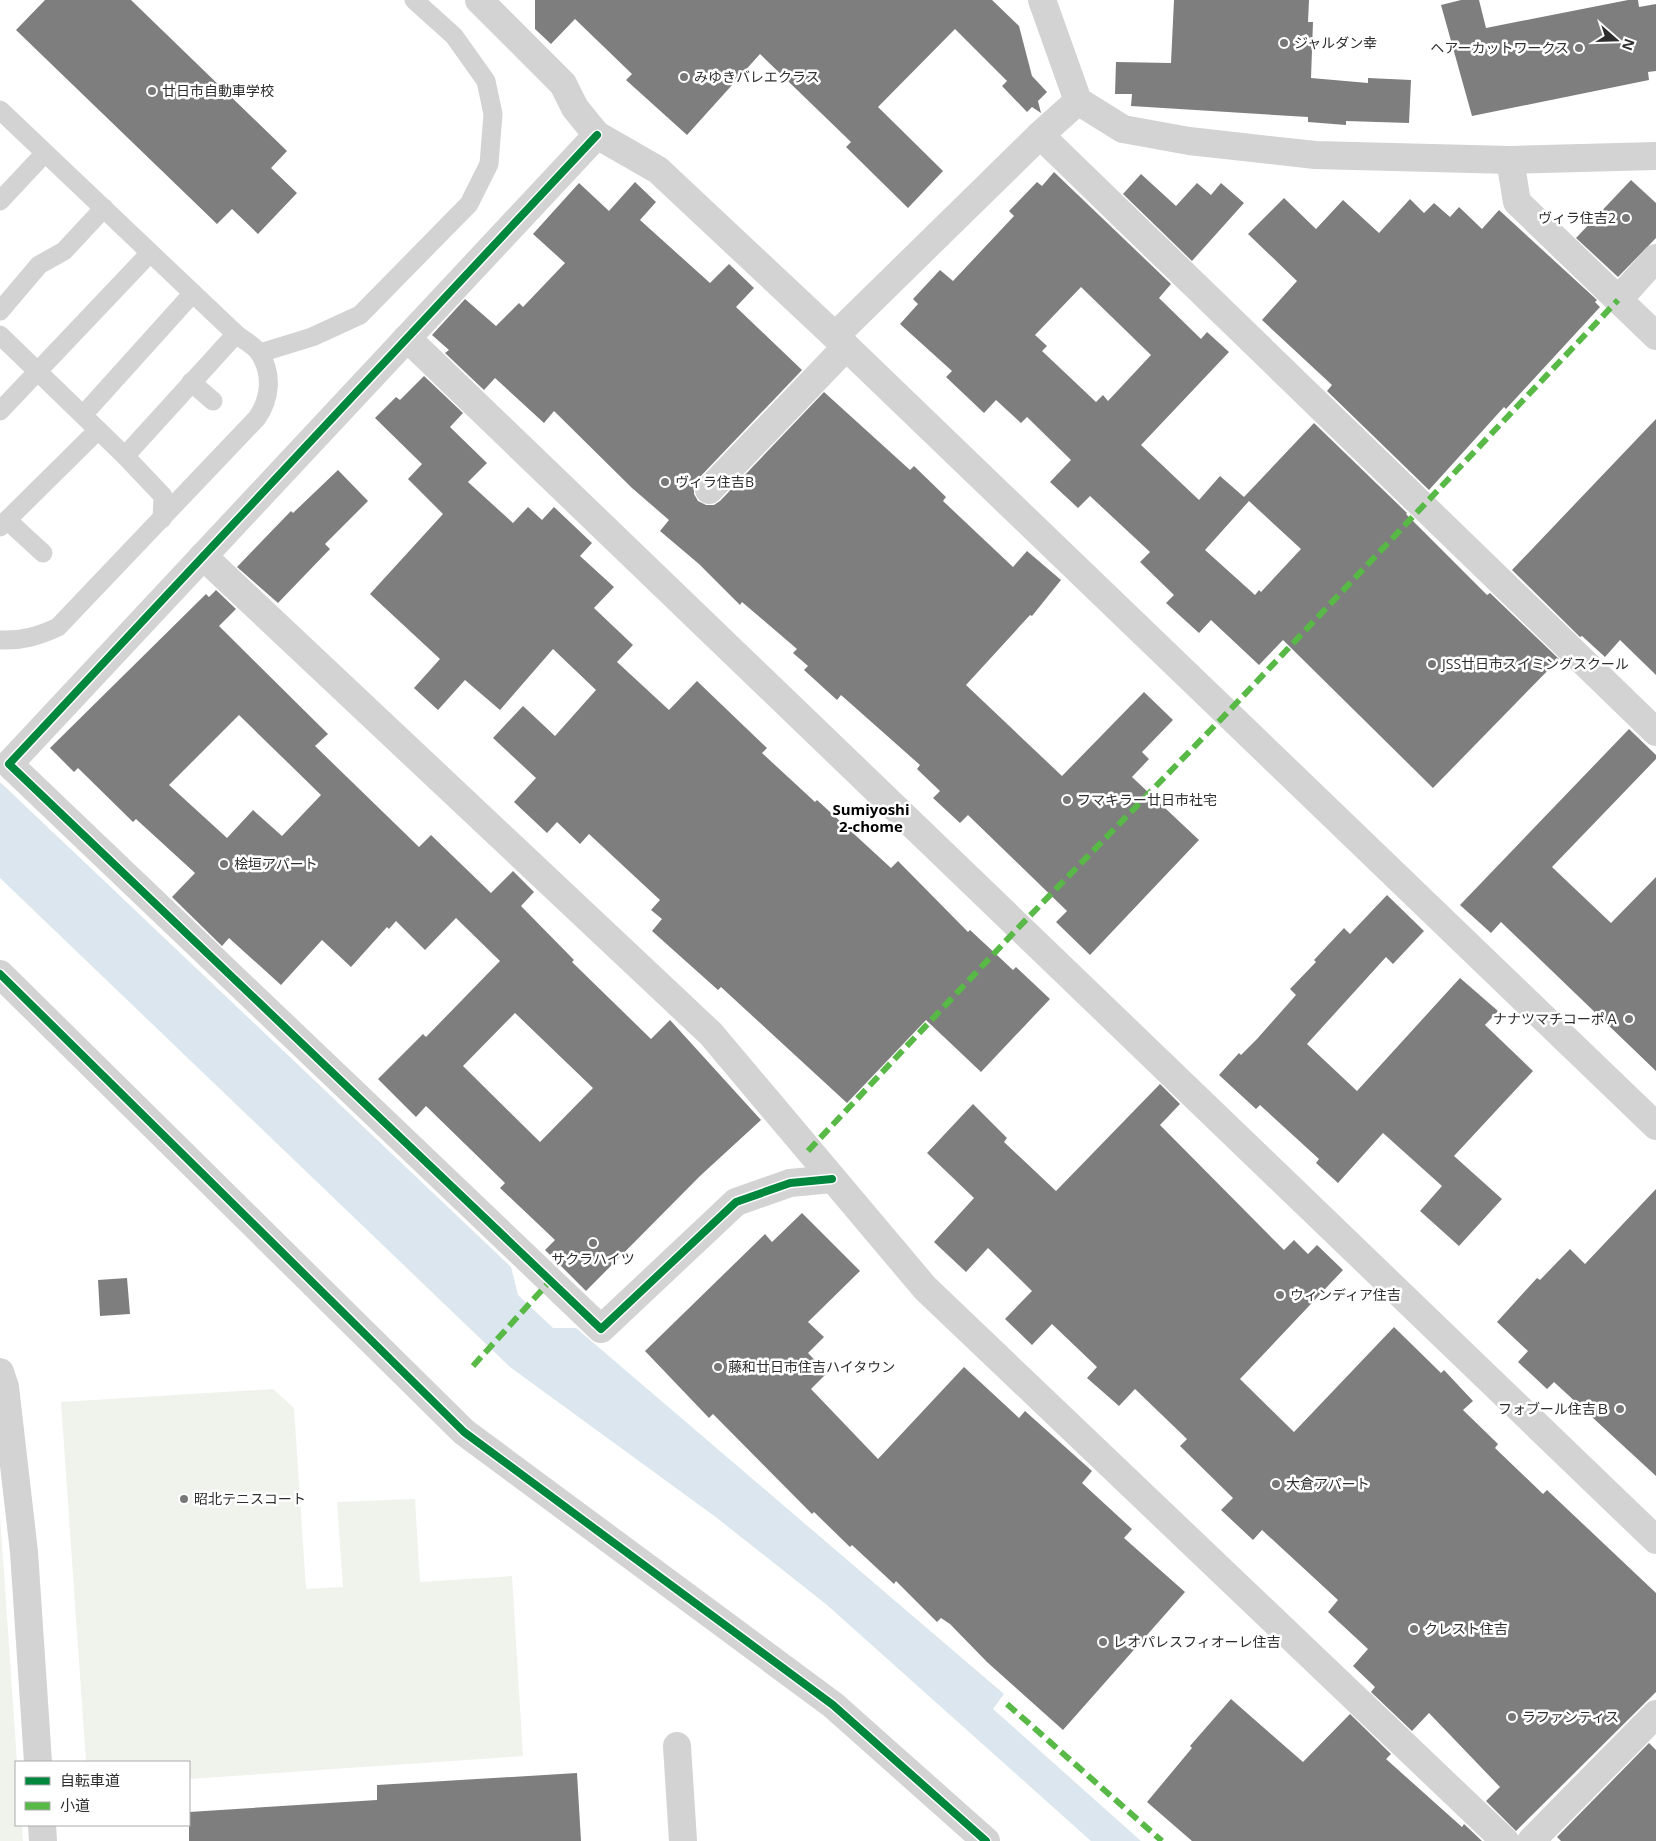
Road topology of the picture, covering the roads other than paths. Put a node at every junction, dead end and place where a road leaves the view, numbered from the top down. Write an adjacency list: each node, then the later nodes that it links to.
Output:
1 (414, 0): 23 (lane)
2 (479, 0): 6 (street)
3 (1042, 0): 4 (street)
4 (1078, 101): 7 (street); 10 (street)
5 (0, 110): 8 (lane)
6 (598, 135): 21 (street); 22 (street)
7 (1040, 135): 22 (street); 37 (street)
8 (46, 153): 11 (lane); 12 (lane)
9 (1656, 156): 10 (street)
10 (1510, 160): 16 (street)
11 (0, 201)
12 (104, 208): 13 (lane); 17 (lane)
13 (150, 253): 15 (lane); 24 (lane)
14 (1656, 258): 16 (street)
15 (193, 293): 18 (lane); 28 (lane)
16 (1618, 300): 20 (street)
17 (0, 312)
18 (236, 334): 23 (lane); 25 (lane)
19 (0, 335): 24 (lane)
20 (1656, 336)
21 (407, 338): 35 (street); 42 (street)
22 (840, 342): 31 (street); 39 (street)
23 (260, 353): 32 (lane)
24 (38, 371): 27 (lane); 28 (lane)
25 (191, 382): 26 (lane); 30 (lane)
26 (213, 401)
27 (0, 411)
28 (83, 415): 29 (lane)
29 (98, 430): 30 (lane); 33 (lane)
30 (125, 456): 32 (lane)
31 (709, 490)
32 (162, 519): 36 (lane)
33 (4, 523): 34 (lane)
34 (43, 553)
35 (204, 556): 40 (street); 40 (street)
36 (0, 640)
37 (1656, 732)
38 (0, 974): 49 (street)
39 (1656, 1126)
40 (832, 1180): 50 (street)
41 (0, 1372): 45 (street)
42 (1656, 1540)
43 (1656, 1714): 51 (street)
44 (677, 1746): 48 (street)
45 (38, 1761)
46 (42, 1826): 47 (street)
47 (43, 1841)
48 (683, 1841)
49 (986, 1841)
50 (1505, 1841)
51 (1531, 1841)

